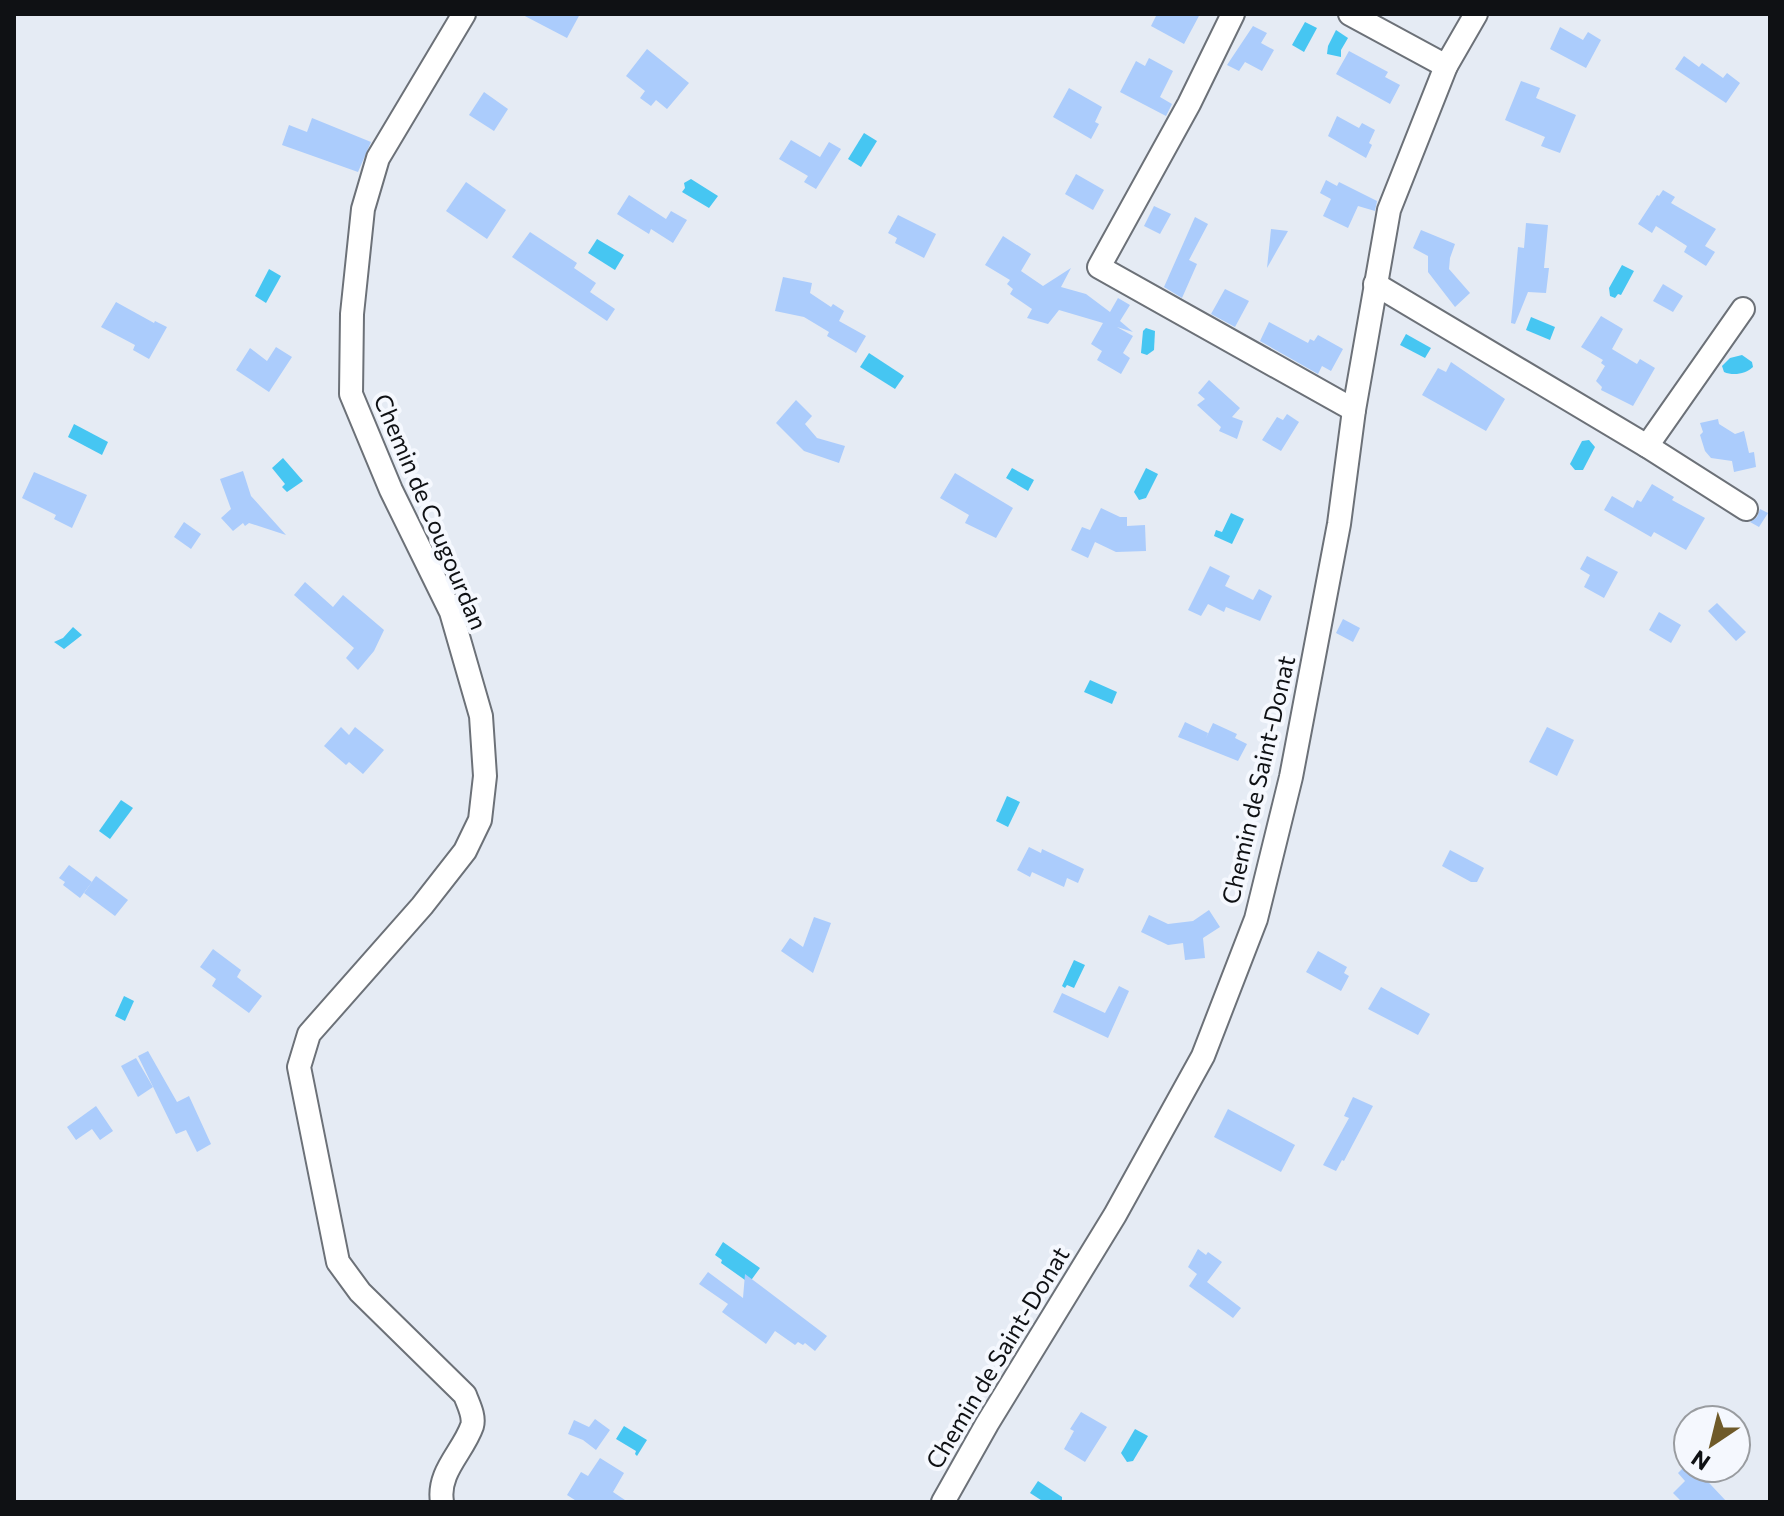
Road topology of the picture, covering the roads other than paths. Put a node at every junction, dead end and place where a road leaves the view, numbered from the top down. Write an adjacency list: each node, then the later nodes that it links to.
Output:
1 (464, 14): 11 (street, Chemin de Cougourdan)
2 (1233, 14): 8 (street)
3 (1350, 14): 5 (street)
4 (1476, 14): 5 (street, Chemin de Saint-Donat)
5 (1446, 66): 6 (street, Chemin de Saint-Donat)
6 (1375, 284): 8 (street, Chemin de Saint-Donat); 9 (street)
7 (1743, 309): 9 (street)
8 (1354, 410): 12 (street, Chemin de Saint-Donat)
9 (1647, 446): 10 (street)
10 (1746, 509)
11 (442, 1502)
12 (943, 1502)

